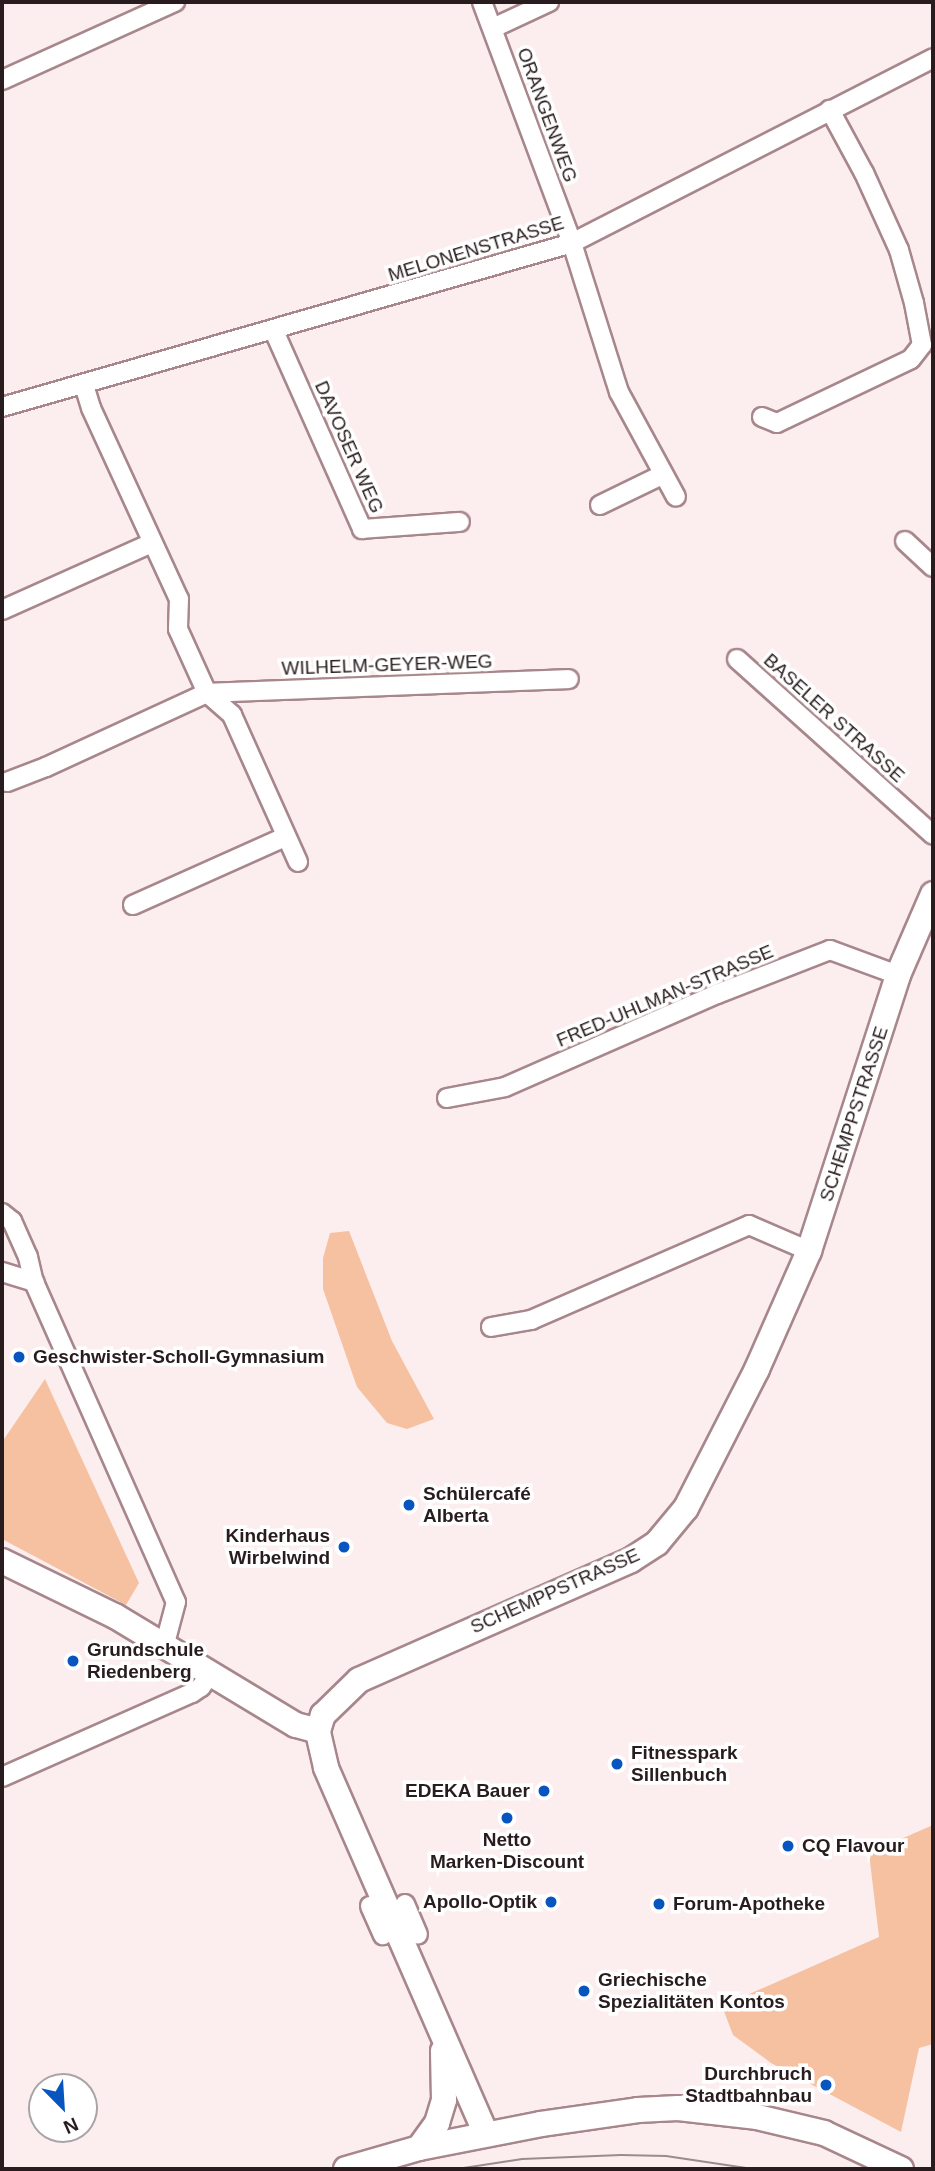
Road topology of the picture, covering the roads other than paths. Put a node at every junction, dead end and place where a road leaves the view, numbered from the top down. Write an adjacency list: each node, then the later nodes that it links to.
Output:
1 (175, 2): 6 (street)
2 (482, 2): 4 (street, ORANGENWEG)
3 (549, 2): 4 (street)
4 (493, 28): 8 (street, ORANGENWEG)
5 (933, 58): 7 (street, MELONENSTRASSE)
6 (2, 80)
7 (830, 110): 8 (street, MELONENSTRASSE); 12 (street)
8 (572, 243): 9 (street, MELONENSTRASSE); 13 (street, ORANGENWEG)
9 (274, 331): 10 (street, MELONENSTRASSE); 16 (street, DAVOSER WEG)
10 (83, 385): 11 (street, MELONENSTRASSE); 18 (street)
11 (2, 407)
12 (762, 417)
13 (662, 475): 14 (street, ORANGENWEG); 15 (street)
14 (676, 498)
15 (600, 505)
16 (460, 522)
17 (905, 541): 19 (street)
18 (152, 543): 20 (street); 23 (street)
19 (933, 566)
20 (2, 610)
21 (737, 659): 25 (street, BASELER STRASSE)
22 (569, 679): 23 (street, WILHELM-GEYER-WEG)
23 (207, 693): 24 (street); 26 (street)
24 (7, 782)
25 (933, 835)
26 (285, 837): 27 (street); 29 (street)
27 (298, 862)
28 (933, 894): 30 (street, SCHEMPPSTRASSE)
29 (133, 905)
30 (898, 975): 31 (street, FRED-UHLMAN-STRASSE); 33 (street, SCHEMPPSTRASSE)
31 (447, 1098)
32 (2, 1213): 35 (street)
33 (809, 1251): 36 (street); 40 (street, SCHEMPPSTRASSE)
34 (2, 1272): 35 (street)
35 (34, 1282): 38 (street)
36 (491, 1327)
37 (2, 1560): 38 (street)
38 (164, 1647): 39 (street)
39 (210, 1674): 40 (street); 41 (street)
40 (318, 1731): 46 (street)
41 (2, 1777)
42 (405, 1904): 44 (street)
43 (370, 1906): 45 (street)
44 (418, 1934)
45 (383, 1935)
46 (442, 2036): 47 (street); 48 (street)
47 (486, 2134): 48 (street); 50 (street)
48 (419, 2148): 49 (street)
49 (346, 2169)
50 (901, 2169)

